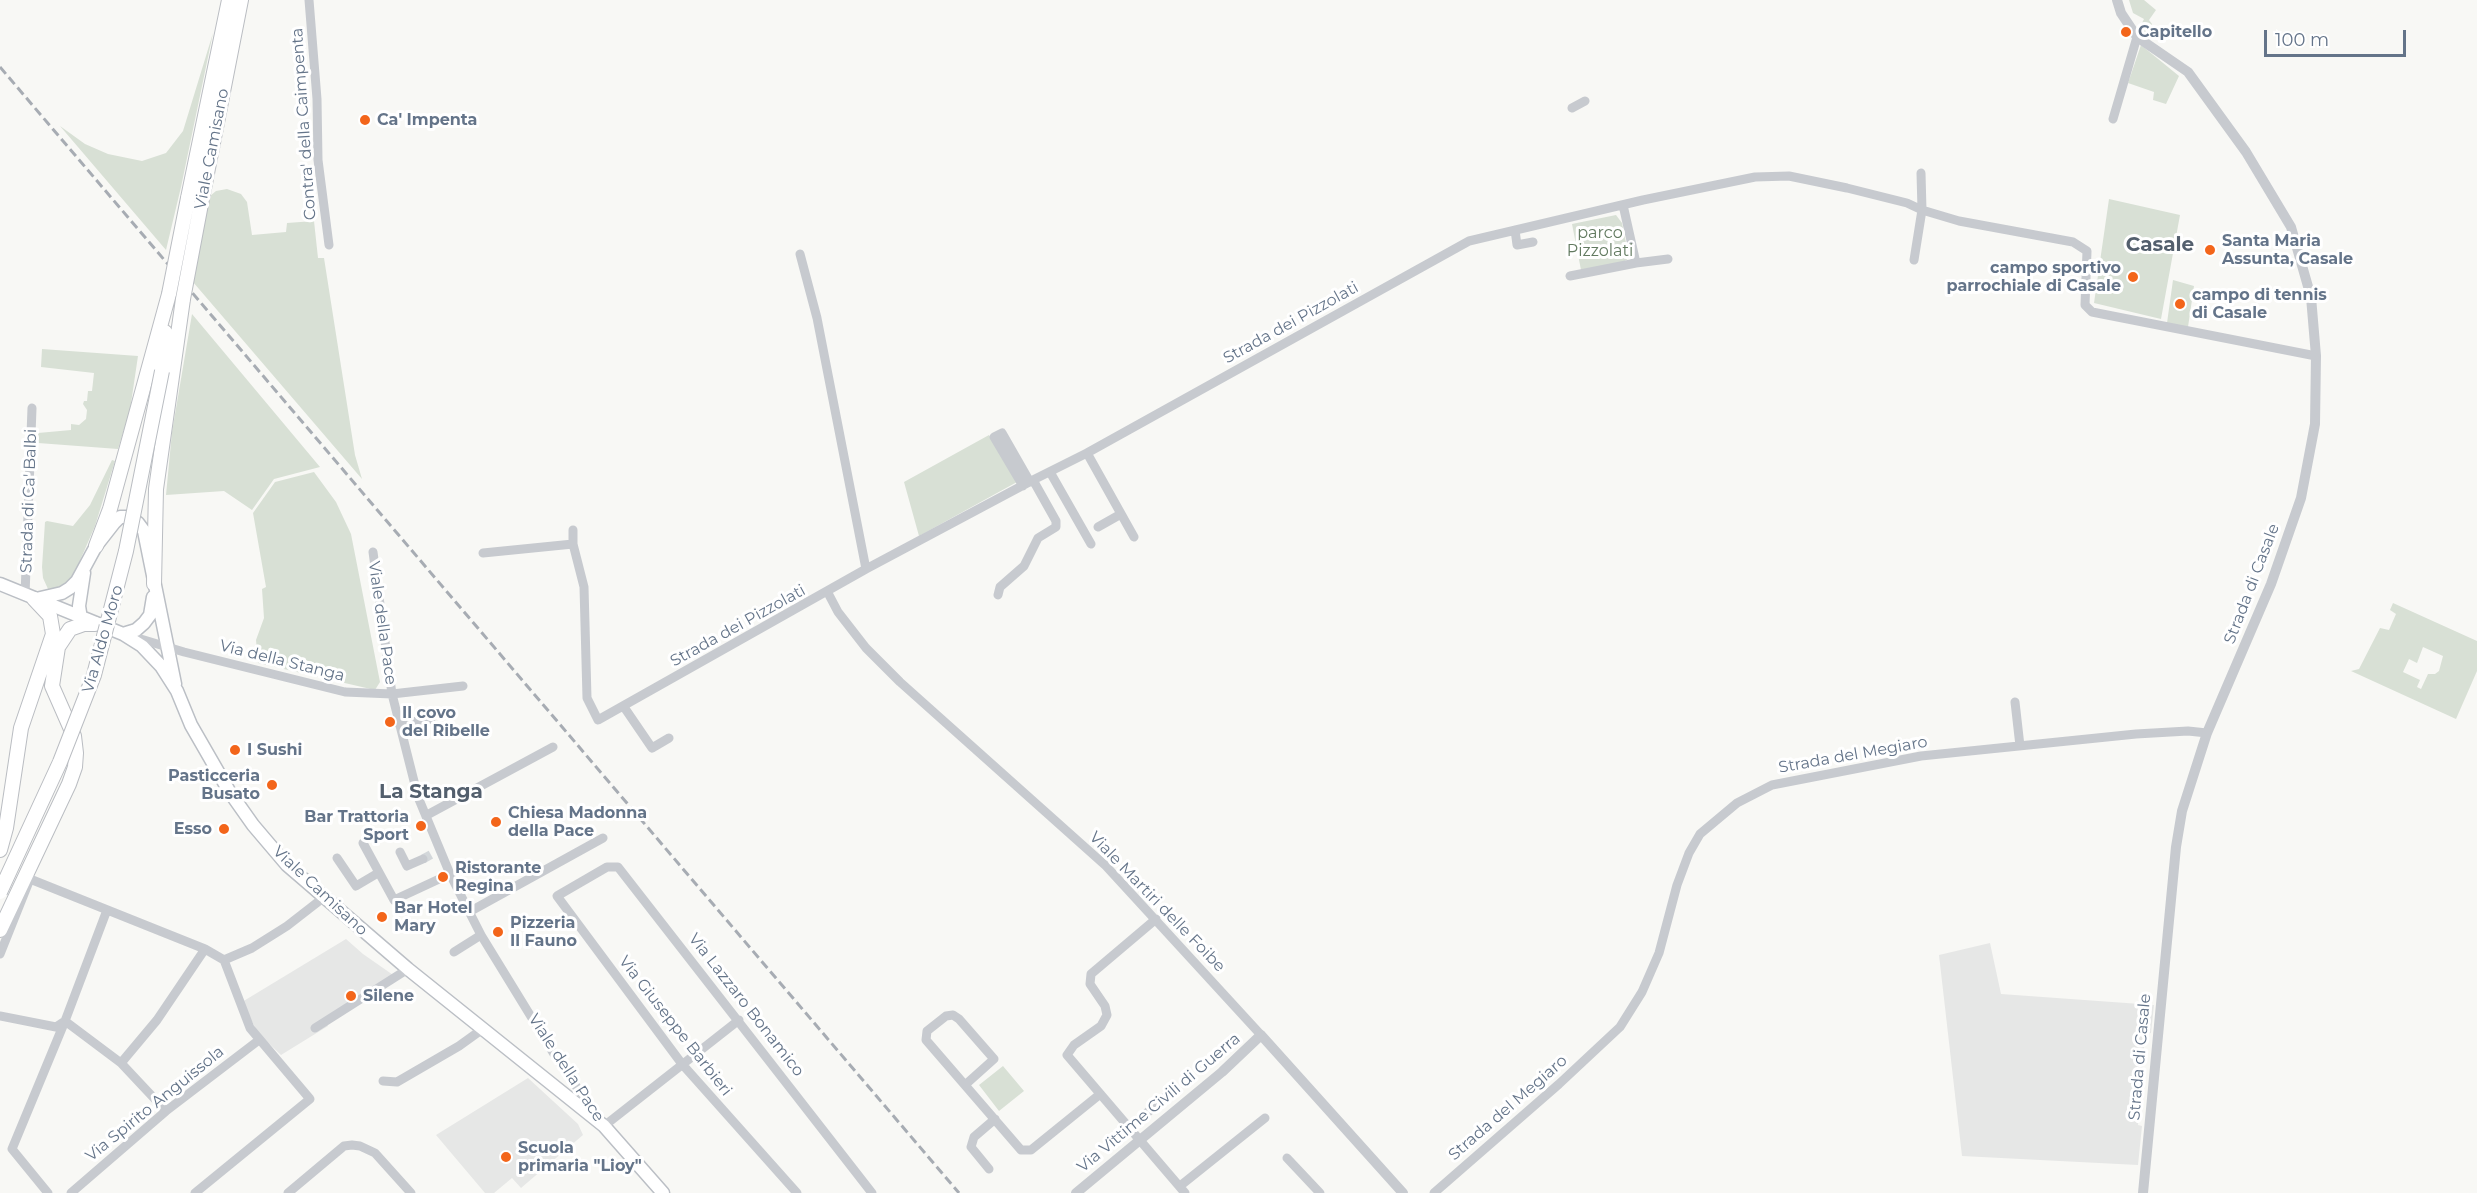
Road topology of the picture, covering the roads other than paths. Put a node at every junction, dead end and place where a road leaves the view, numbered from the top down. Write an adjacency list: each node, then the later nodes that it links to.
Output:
1 (229, 0): 10 (main road, Viale Camisano)
2 (242, 0): 10 (main road, Viale Camisano)
3 (309, 0): 15 (street, Contra' della Caimpenta)
4 (2116, 0): 5 (street, Strada di Casale)
5 (2137, 37): 8 (street); 25 (street, Strada di Casale)
6 (1585, 101): 7 (street)
7 (1572, 108)
8 (2113, 119)
9 (1921, 173): 12 (street)
10 (194, 201): 21 (main road, Viale Camisano, bridge); 22 (main road, Viale Camisano, bridge)
11 (1623, 205): 12 (street, Strada dei Pizzolati); 13 (street, Strada dei Pizzolati); 19 (street)
12 (1922, 210): 18 (street); 25 (street, Strada dei Pizzolati)
13 (1515, 231): 14 (street); 29 (street, Strada dei Pizzolati)
14 (1533, 242)
15 (329, 245)
16 (800, 254): 24 (street)
17 (1668, 259): 19 (street)
18 (1914, 260)
19 (1636, 264): 20 (street)
20 (1570, 276)
21 (169, 294): 26 (main road, Via Aldo Moro); 38 (main road)
22 (183, 299): 26 (main road, Via Aldo Moro); 44 (main road)
23 (824, 309): 24 (street)
24 (817, 318): 42 (street)
25 (2316, 356): 60 (street, Strada di Casale)
26 (162, 371): 74 (main road, Via Aldo Moro, bridge)
27 (32, 408): 47 (street, Strada di Ca' Balbi)
28 (1002, 433): 31 (street)
29 (1087, 453): 30 (street, Strada dei Pizzolati); 32 (street)
30 (1050, 471): 31 (street, Strada dei Pizzolati); 37 (street)
31 (1029, 482): 42 (street, Strada dei Pizzolati); 46 (street)
32 (1121, 514): 33 (street); 35 (street)
33 (1098, 527)
34 (573, 530): 36 (street)
35 (1134, 537)
36 (573, 544): 40 (street); 57 (street, Strada dei Pizzolati)
37 (1091, 544)
38 (96, 546): 41 (main road, Viale Camisano); 44 (main road, Viale Camisano)
39 (373, 552): 54 (street, Viale della Pace)
40 (483, 553)
41 (85, 569): 47 (main road, Viale Camisano); 48 (main road, Viale Camisano)
42 (866, 569): 45 (street, Strada dei Pizzolati)
43 (0, 584): 47 (main road, Strada di Ca' Balbi)
44 (154, 584): 49 (main road, Viale Camisano); 50 (main road, Viale Camisano)
45 (828, 593): 57 (street, Strada dei Pizzolati); 78 (street, Viale Martiri delle Foibe)
46 (998, 596)
47 (30, 597): 48 (main road, Viale Camisano); 55 (main road)
48 (88, 621): 49 (main road, Viale Camisano); 53 (main road)
49 (123, 634): 50 (street, Via della Stanga); 52 (main road, Viale Camisano)
50 (166, 647): 52 (main road, Viale Camisano); 54 (street, Via della Stanga)
51 (463, 686): 54 (street, Viale della Pace)
52 (177, 691): 75 (main road, Viale Camisano)
53 (53, 692): 55 (main road); 79 (main road)
54 (392, 694): 59 (street, Viale della Pace)
55 (32, 700): 67 (main road)
56 (2015, 702): 62 (street)
57 (624, 707): 61 (street)
58 (431, 719): 59 (street)
59 (399, 724): 64 (street, Viale della Pace)
60 (2207, 734): 62 (street, Strada del Megiaro); 120 (street, Strada di Casale)
61 (669, 738)
62 (2020, 746): 119 (street, Strada del Megiaro)
63 (554, 747): 64 (street)
64 (427, 814): 69 (street, Viale della Pace)
65 (603, 838): 77 (street)
66 (363, 843): 71 (street)
67 (0, 850)
68 (400, 852): 69 (street)
69 (432, 855): 72 (street, Viale della Pace)
70 (337, 858): 71 (street)
71 (378, 873): 72 (street)
72 (450, 874): 77 (street, Viale della Pace)
73 (583, 880): 87 (street, Via Lazzaro Bonamico); 94 (street, Via Giuseppe Barbieri)
74 (0, 892)
75 (323, 898): 84 (street); 85 (main road, Viale Camisano)
76 (107, 910): 81 (street); 83 (street); 88 (street)
77 (469, 912): 80 (street, Viale della Pace)
78 (1156, 919): 91 (street, Viale Martiri delle Foibe); 98 (street)
79 (0, 930)
80 (481, 935): 82 (street); 102 (street, Viale della Pace)
81 (205, 949): 84 (street); 93 (street)
82 (454, 952)
83 (0, 954)
84 (224, 960): 92 (street)
85 (408, 969): 89 (street); 90 (main road, Viale Camisano)
86 (0, 1016): 88 (street)
87 (739, 1020): 94 (street); 115 (street, Via Lazzaro Bonamico)
88 (65, 1021): 93 (street); 108 (street)
89 (315, 1028)
90 (484, 1028): 95 (street); 102 (main road, Viale Camisano)
91 (1261, 1035): 104 (street, Via Vittime Civili di Guerra); 118 (street, Viale Martiri delle Foibe)
92 (259, 1040): 99 (street, Via Spirito Anguissola); 110 (street)
93 (121, 1063): 99 (street)
94 (682, 1064): 102 (street); 114 (street, Via Giuseppe Barbieri)
95 (383, 1081)
96 (965, 1085): 96 (street); 101 (street)
97 (1169, 1094): 103 (street)
98 (1099, 1095): 101 (street); 103 (street)
99 (166, 1111): 109 (street, Via Spirito Anguissola)
100 (1264, 1118): 107 (street)
101 (995, 1119): 106 (street)
102 (604, 1126): 113 (main road, Viale della Pace)
103 (1128, 1129): 104 (street)
104 (1140, 1142): 107 (street); 116 (street, Via Vittime Civili di Guerra)
105 (1287, 1158): 117 (street)
106 (989, 1169)
107 (1182, 1189)
108 (48, 1193)
109 (71, 1193)
110 (195, 1193)
111 (288, 1193): 112 (street)
112 (411, 1193)
113 (663, 1193)
114 (797, 1193)
115 (872, 1193)
116 (1076, 1193)
117 (1320, 1193)
118 (1403, 1193)
119 (1434, 1193)
120 (2143, 1193)

